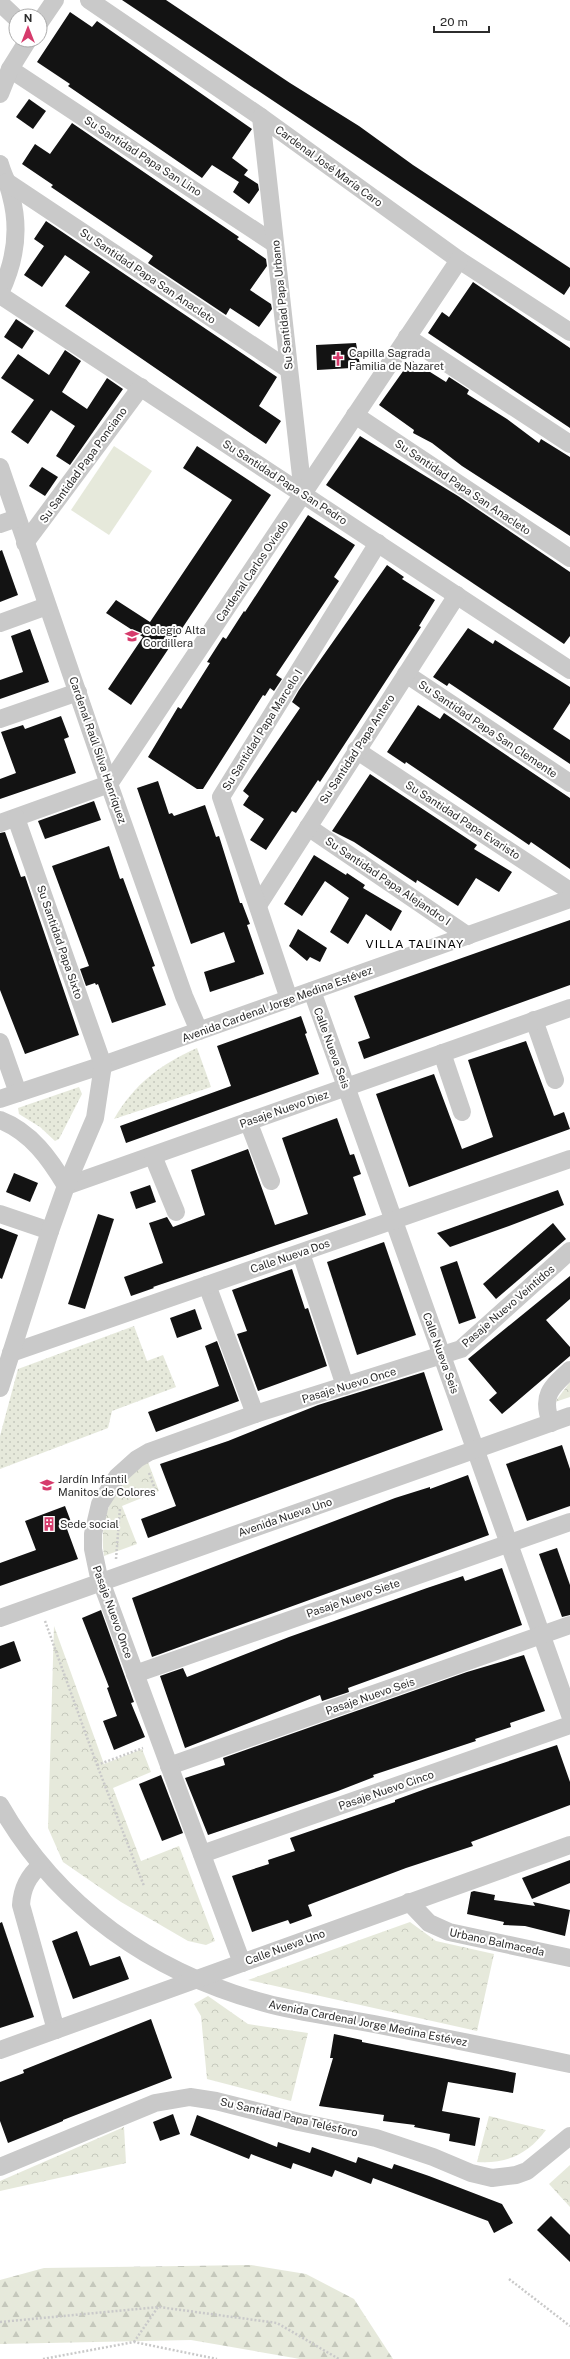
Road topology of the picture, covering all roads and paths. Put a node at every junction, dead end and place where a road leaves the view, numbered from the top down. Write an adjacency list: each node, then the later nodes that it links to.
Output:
1 (55, 0): 5 (street)
2 (89, 0): 9 (street, Cardenal José María Caro)
3 (0, 3): 4 (street)
4 (8, 10)
5 (48, 10)
6 (23, 48): 7 (street)
7 (10, 69): 8 (street); 12 (street, Su Santidad Papa San Lino)
8 (0, 94)
9 (261, 117): 12 (street, Su Santidad Papa Urbano); 13 (street, Cardenal José María Caro)
10 (0, 164): 11 (street)
11 (7, 182): 14 (street); 17 (street, Su Santidad Papa San Anacleto)
12 (275, 244): 17 (street, Su Santidad Papa Urbano)
13 (459, 260): 15 (street, Cardenal José María Caro); 16 (street, Cardenal Carlos Oviedo)
14 (0, 294): 18 (street, Su Santidad Papa San Pedro)
15 (570, 332)
16 (407, 337): 19 (street, Cardenal Carlos Oviedo); 20 (street)
17 (288, 369): 22 (street, Su Santidad Papa Urbano)
18 (140, 387): 22 (street, Su Santidad Papa San Pedro); 24 (street, Su Santidad Papa Ponciano)
19 (355, 415): 22 (street, Cardenal Carlos Oviedo); 26 (street, Su Santidad Papa San Anacleto)
20 (570, 444)
21 (0, 467): 23 (street, Cardenal Raúl Silva Henríquez)
22 (303, 494): 25 (street, Su Santidad Papa San Pedro); 36 (street, Cardenal Carlos Oviedo)
23 (8, 521): 24 (street, Cardenal Raúl Silva Henríquez)
24 (25, 543): 28 (street, Cardenal Raúl Silva Henríquez)
25 (378, 543): 27 (street, Su Santidad Papa San Pedro); 41 (street, Su Santidad Papa Marcelo I)
26 (570, 558)
27 (457, 595): 30 (street, Su Santidad Papa San Pedro); 31 (street, Su Santidad Papa Antero)
28 (47, 606): 29 (street); 32 (street, Cardenal Raúl Silva Henríquez)
29 (0, 623)
30 (570, 670)
31 (406, 674): 34 (street, Su Santidad Papa Antero); 35 (street, Su Santidad Papa San Clemente)
32 (78, 692): 33 (street); 36 (street, Cardenal Raúl Silva Henríquez)
33 (0, 719)
34 (356, 750): 38 (street, Su Santidad Papa Antero); 39 (street, Su Santidad Papa Evaristo)
35 (570, 783)
36 (109, 784): 37 (street); 47 (street, Cardenal Raúl Silva Henríquez)
37 (8, 821): 50 (street, Su Santidad Papa Sixto)
38 (308, 828): 41 (street, Su Santidad Papa Antero); 42 (street, Su Santidad Papa Alejandro I)
39 (570, 891)
40 (570, 899): 42 (street, Avenida Cardenal Jorge Medina Estévez)
41 (259, 904): 44 (street, Su Santidad Papa Marcelo I)
42 (468, 936): 43 (street, Avenida Cardenal Jorge Medina Estévez)
43 (312, 991): 44 (street, Avenida Cardenal Jorge Medina Estévez); 52 (street, Calle Nueva Seis)
44 (289, 999): 47 (street, Avenida Cardenal Jorge Medina Estévez)
45 (570, 1008): 46 (street, Pasaje Nuevo Diez)
46 (534, 1020): 49 (street, Pasaje Nuevo Diez); 51 (street)
47 (199, 1031): 50 (street, Avenida Cardenal Jorge Medina Estévez)
48 (0, 1042): 53 (street)
49 (442, 1053): 52 (street, Pasaje Nuevo Diez); 55 (street)
50 (103, 1065): 53 (street, Avenida Cardenal Jorge Medina Estévez); 61 (street)
51 (555, 1080)
52 (346, 1087): 57 (street, Pasaje Nuevo Diez); 64 (street, Calle Nueva Seis)
53 (18, 1093): 54 (street, Avenida Cardenal Jorge Medina Estévez)
54 (0, 1099)
55 (462, 1112)
56 (0, 1120): 61 (street)
57 (248, 1121): 58 (street, Pasaje Nuevo Diez); 60 (street)
58 (153, 1156): 61 (street, Pasaje Nuevo Diez); 62 (street)
59 (570, 1159): 64 (street, Calle Nueva Dos)
60 (271, 1182)
61 (66, 1186): 65 (street)
62 (176, 1212)
63 (0, 1214): 65 (street)
64 (393, 1221): 67 (street, Calle Nueva Dos); 70 (street, Calle Nueva Seis)
65 (50, 1231): 69 (street)
66 (570, 1251): 70 (street, Pasaje Nuevo Veintidos)
67 (301, 1253): 68 (street, Calle Nueva Dos); 72 (street)
68 (207, 1285): 69 (street, Calle Nueva Dos); 74 (street)
69 (11, 1353): 73 (street)
70 (442, 1356): 72 (street, Pasaje Nuevo Once); 77 (street, Calle Nueva Seis)
71 (570, 1370): 76 (street)
72 (345, 1386): 74 (street, Pasaje Nuevo Once)
73 (0, 1388)
74 (255, 1414): 81 (street, Pasaje Nuevo Once)
75 (570, 1416): 76 (street, Avenida Nueva Uno)
76 (551, 1423): 77 (street, Avenida Nueva Uno)
77 (475, 1450): 80 (street, Calle Nueva Seis); 81 (street, Avenida Nueva Uno)
78 (119, 1510): 81 (path)
79 (570, 1522): 80 (street, Pasaje Nuevo Siete)
80 (509, 1543): 85 (street, Calle Nueva Seis); 86 (street, Pasaje Nuevo Siete)
81 (108, 1580): 82 (street, Avenida Nueva Uno); 86 (street, Pasaje Nuevo Once)
82 (39, 1604): 83 (street, Avenida Nueva Uno); 90 (path)
83 (0, 1618)
84 (570, 1626): 85 (street, Pasaje Nuevo Seis)
85 (542, 1635): 87 (street, Calle Nueva Seis); 91 (street, Pasaje Nuevo Seis)
86 (135, 1674): 89 (street, Pasaje Nuevo Once)
87 (570, 1715)
88 (570, 1725): 94 (street, Pasaje Nuevo Cinco)
89 (160, 1741): 90 (path); 91 (street, Pasaje Nuevo Once)
90 (97, 1765): 96 (path)
91 (169, 1766): 94 (street, Pasaje Nuevo Once)
92 (0, 1805): 95 (street, Avenida Cardenal Jorge Medina Estévez)
93 (570, 1844): 97 (street, Calle Nueva Uno)
94 (202, 1854): 99 (street, Pasaje Nuevo Once)
95 (41, 1865): 100 (street, Avenida Cardenal Jorge Medina Estévez); 101 (street)
96 (144, 1886)
97 (409, 1902): 98 (street, Urbano Balmaceda); 99 (street, Calle Nueva Uno)
98 (570, 1958)
99 (242, 1963): 100 (street, Calle Nueva Uno)
100 (195, 1980): 101 (street, Calle Nueva Uno); 103 (street, Avenida Cardenal Jorge Medina Estévez)
101 (56, 2030): 102 (street, Calle Nueva Uno)
102 (0, 2050)
103 (570, 2064)
104 (570, 2136): 105 (street, Su Santidad Papa Telésforo)
105 (0, 2167)
106 (509, 2279): 109 (path)
107 (159, 2307): 108 (path); 110 (path); 113 (path)
108 (0, 2322)
109 (570, 2326)
110 (134, 2342): 111 (path); 112 (path)
111 (43, 2359)
112 (217, 2359)
113 (339, 2359)

